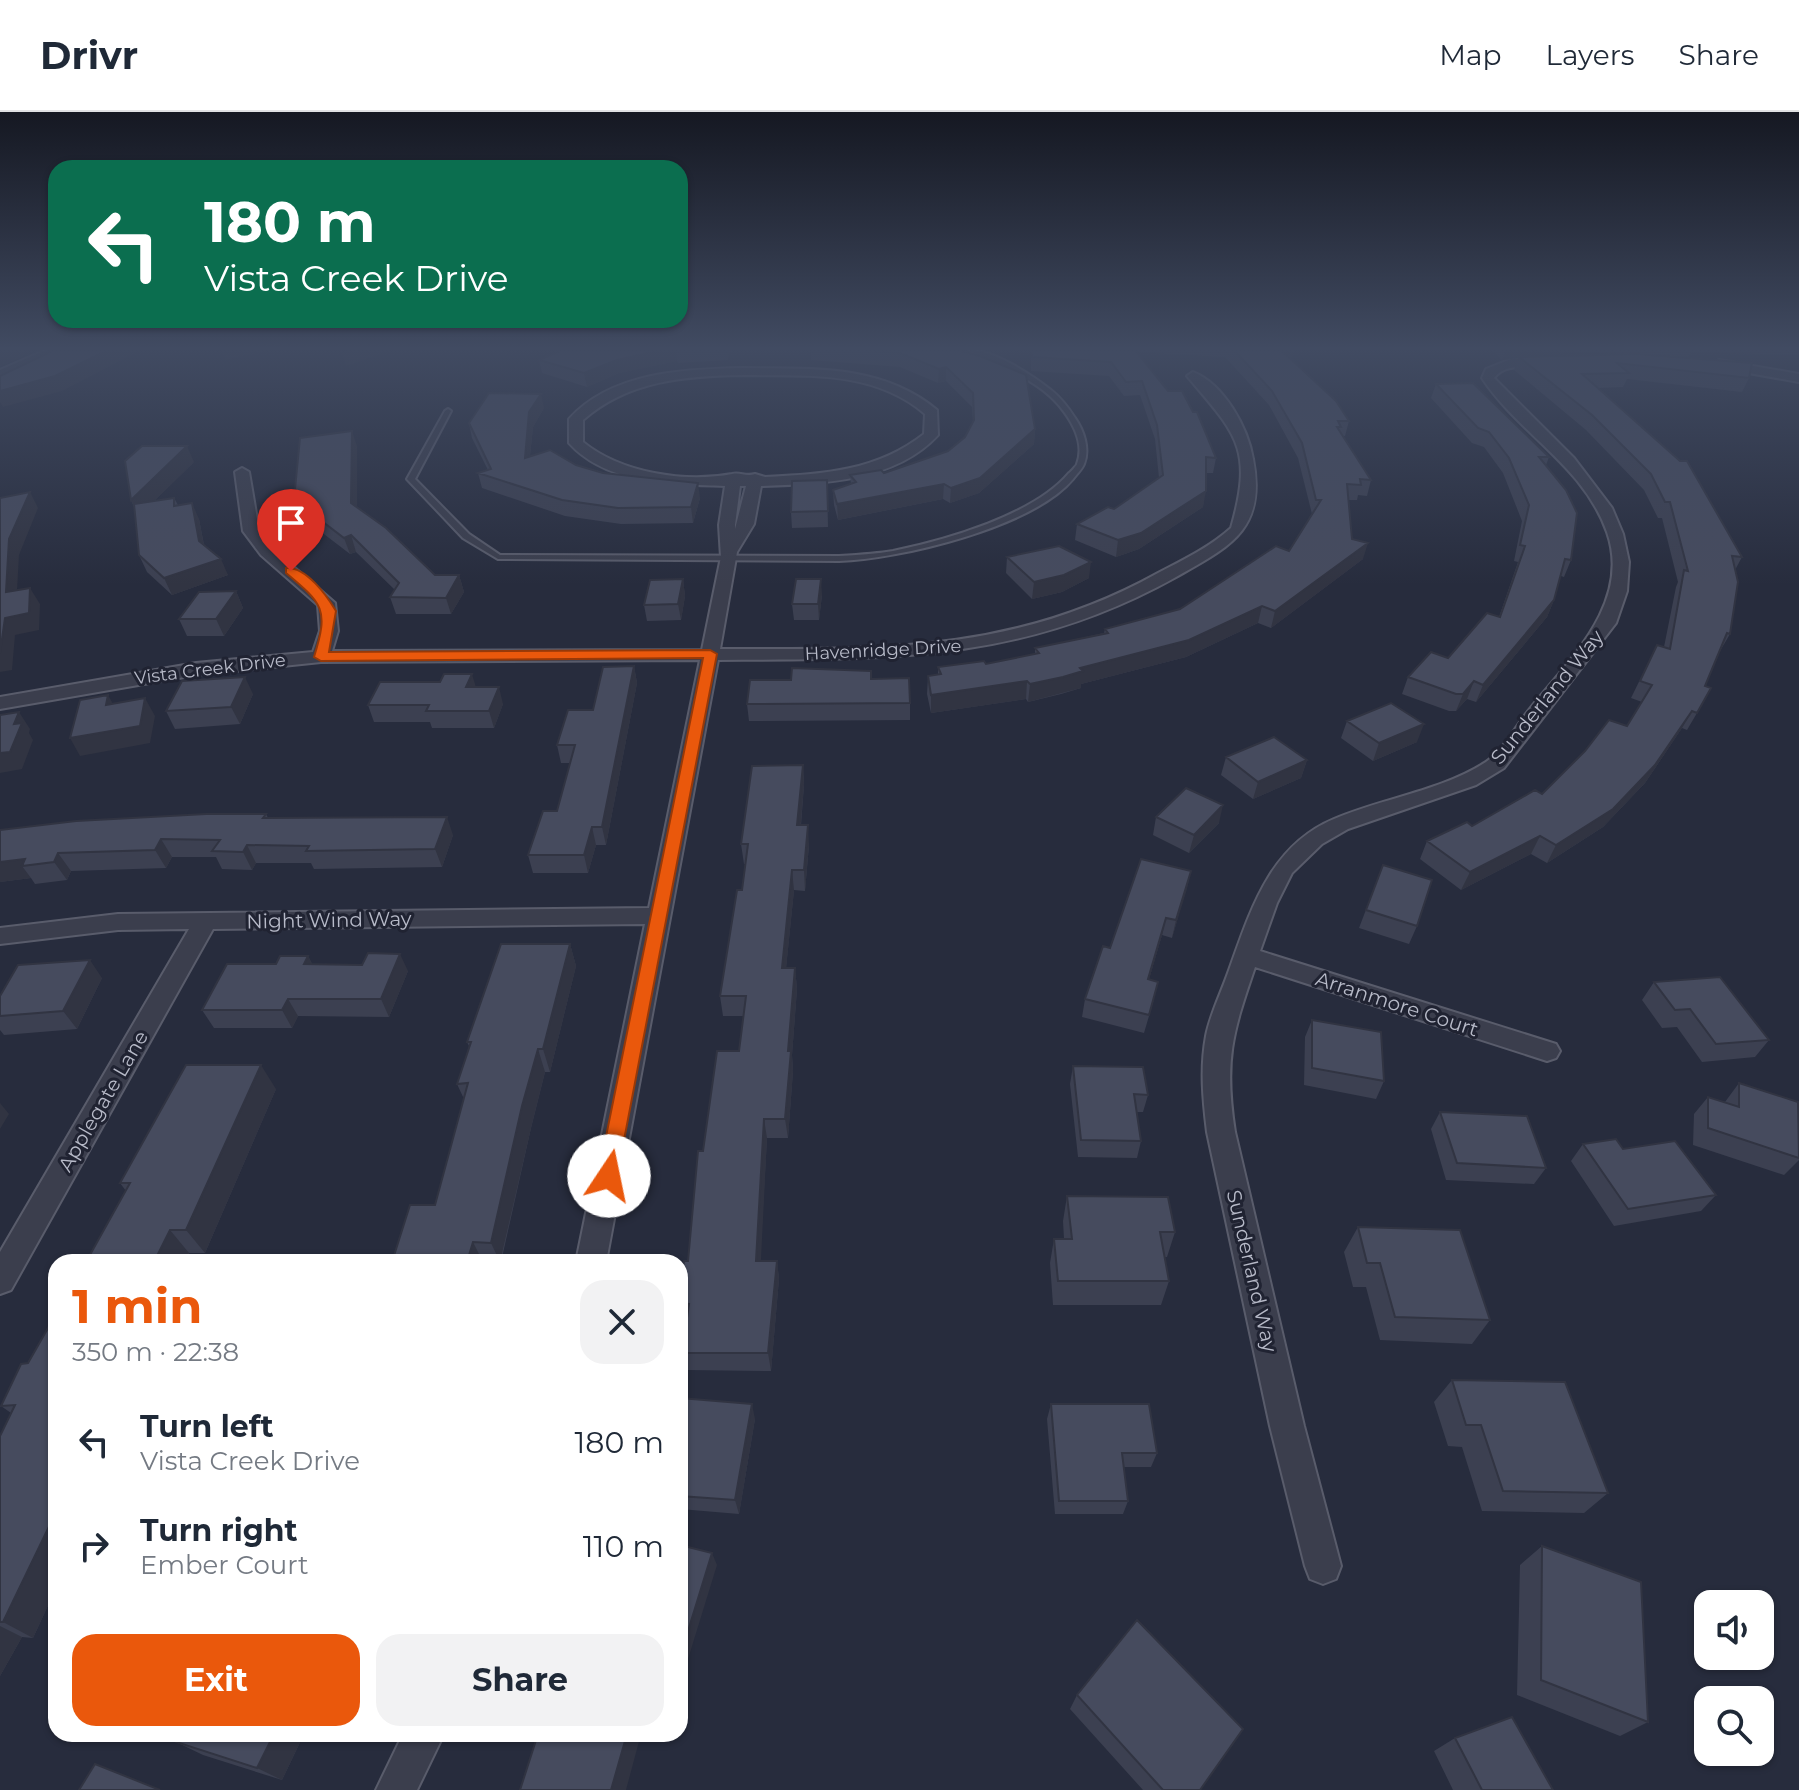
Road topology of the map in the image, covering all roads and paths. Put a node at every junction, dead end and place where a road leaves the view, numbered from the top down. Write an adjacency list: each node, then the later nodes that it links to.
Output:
1 (439, 428): 10 (lane)
2 (576, 428): 8 (street)
3 (931, 428): 9 (street)
4 (1079, 428): 10 (lane)
5 (1235, 428): 11 (street, Havenridge Drive)
6 (1538, 428): 17 (street, Sunderland Way)
7 (242, 472): 12 (street)
8 (734, 478): 9 (street); 10 (street)
9 (755, 478): 10 (street)
10 (730, 553): 11 (street)
11 (710, 654): 12 (street, Vista Creek Drive); 14 (street)
12 (321, 657): 13 (street, Vista Creek Drive)
13 (0, 703)
14 (660, 916): 15 (street, Night Wind Way); 19 (street)
15 (206, 921): 16 (street, Night Wind Way); 20 (street, Applegate Lane)
16 (0, 936)
17 (1247, 956): 18 (street, Arranmore Court); 21 (street, Sunderland Way)
18 (1547, 1051)
19 (593, 1254)
20 (0, 1280)
21 (1323, 1566)
22 (420, 1742): 23 (street)
23 (396, 1790)

